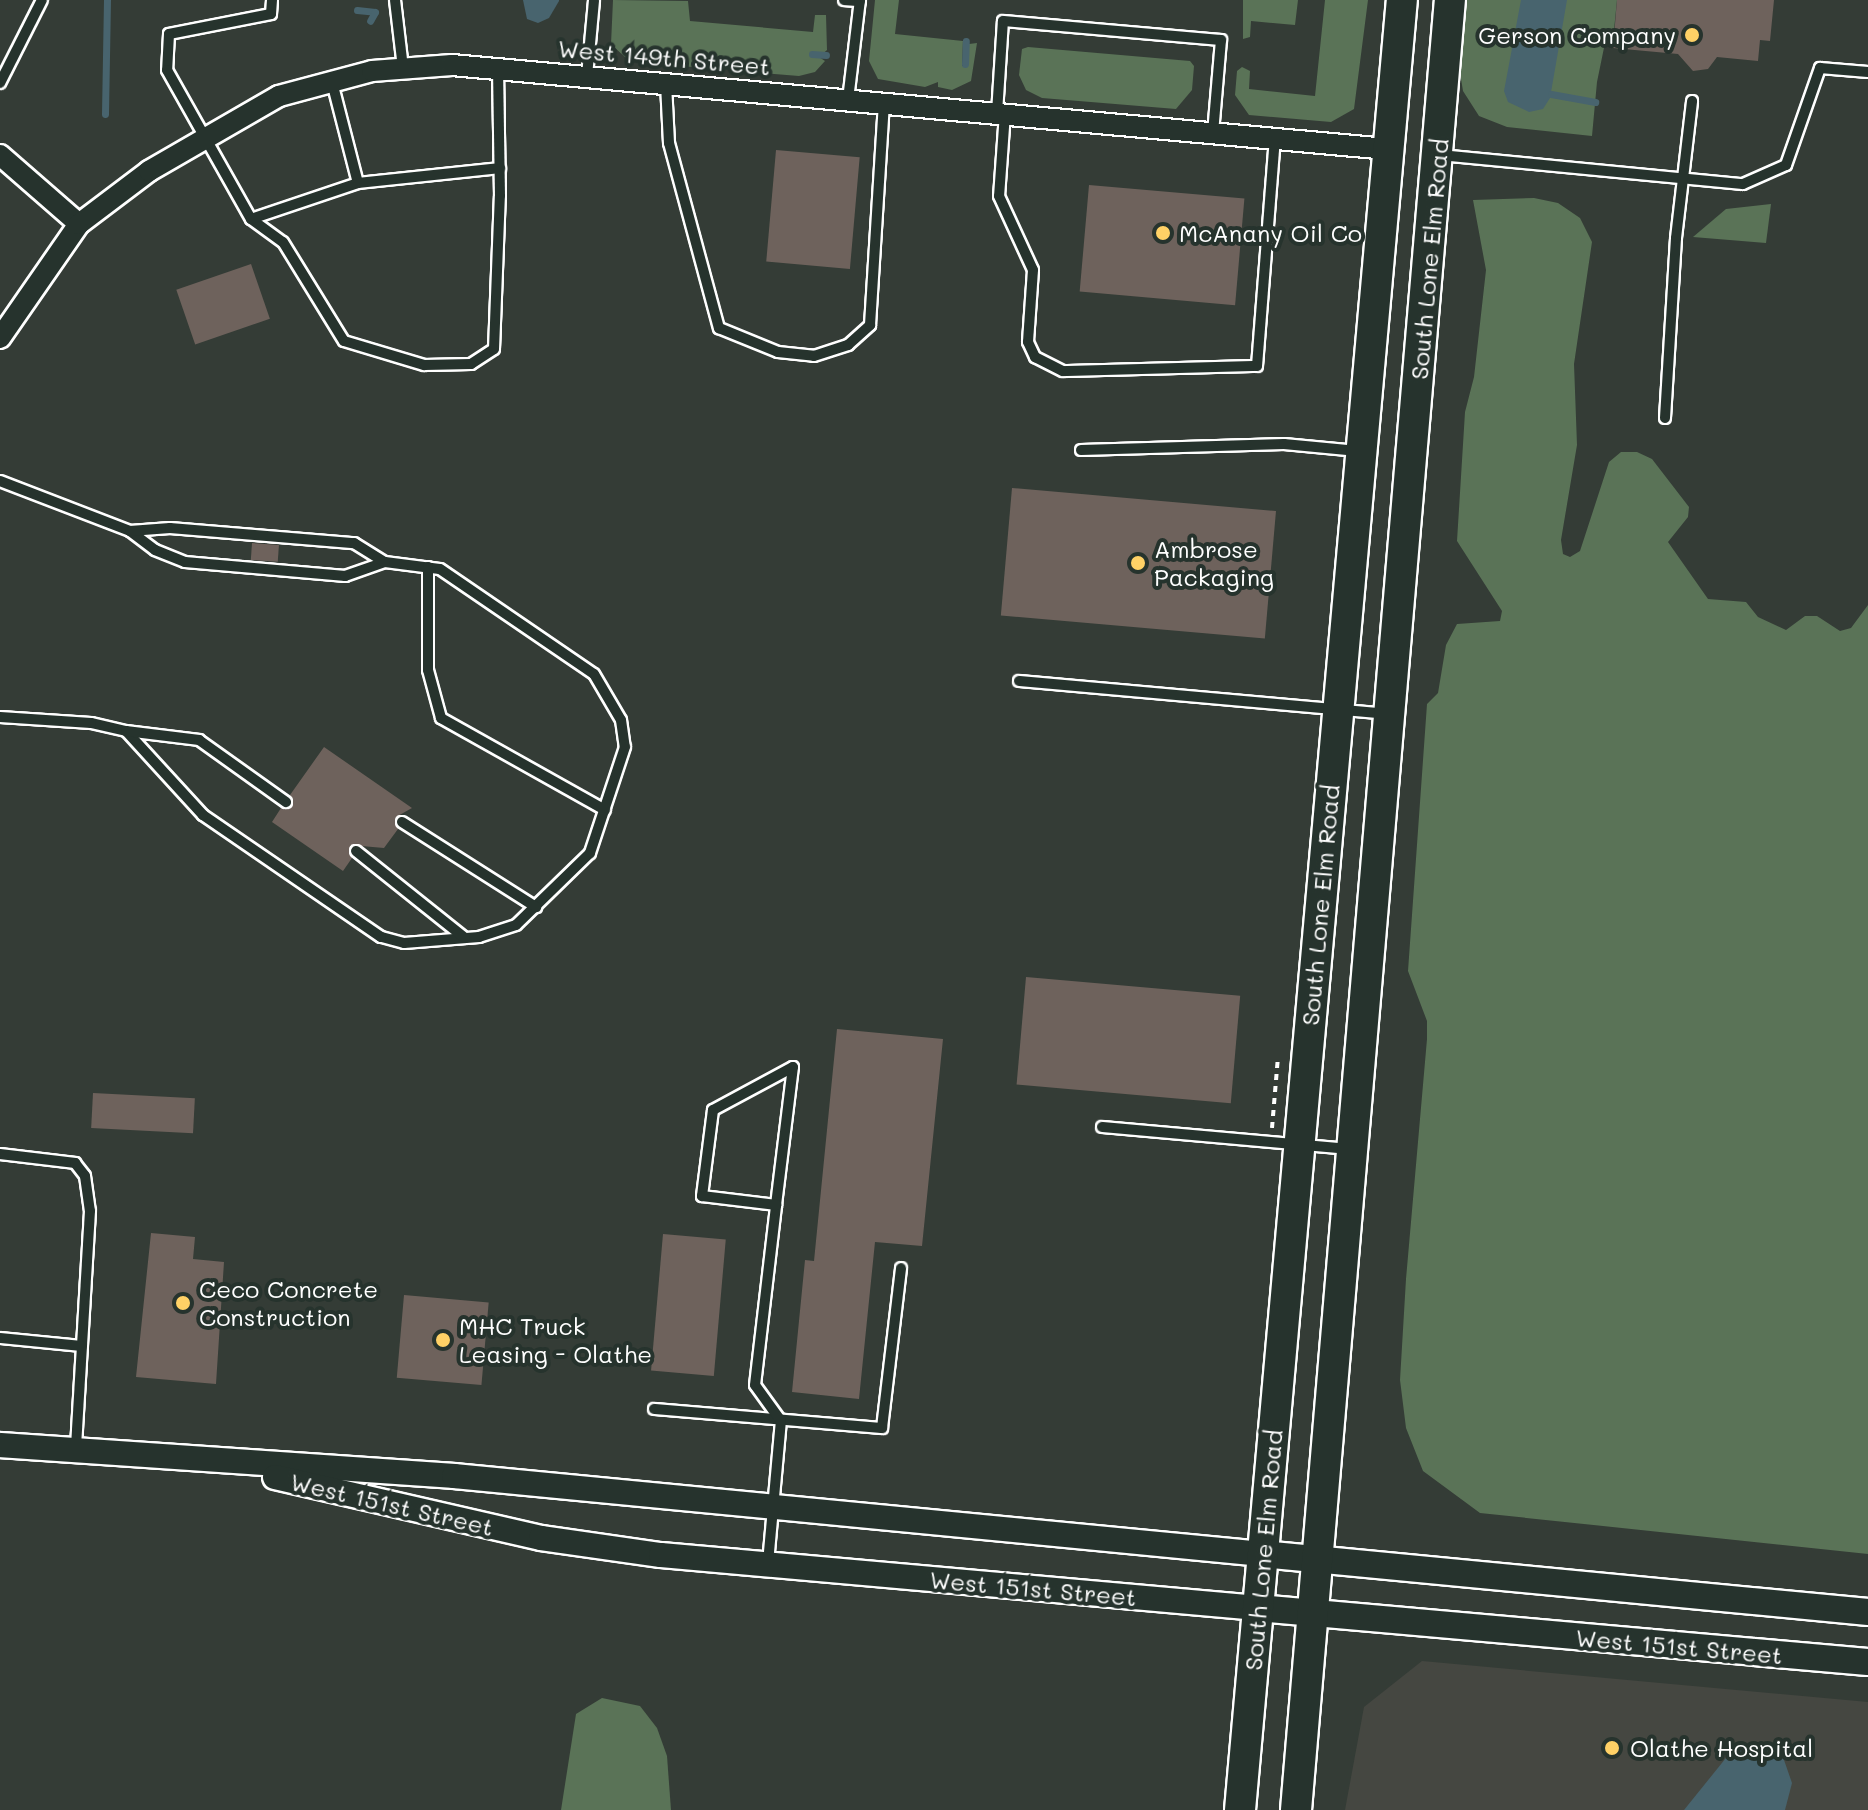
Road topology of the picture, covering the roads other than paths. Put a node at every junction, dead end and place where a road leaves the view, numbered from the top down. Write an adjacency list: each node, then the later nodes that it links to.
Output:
1 (42, 0): 14 (lane)
2 (272, 0): 21 (lane)
3 (395, 0): 9 (lane)
4 (594, 0): 12 (lane)
5 (844, 0): 8 (lane)
6 (1402, 0): 23 (main road, South Lone Elm Road)
7 (1450, 0): 25 (main road, South Lone Elm Road)
8 (860, 1): 16 (lane)
9 (403, 68): 10 (street, West 149th Street); 13 (street, West 149th Street)
10 (498, 68): 12 (street, West 149th Street); 26 (lane)
11 (1868, 72): 27 (lane)
12 (587, 76): 15 (street, West 149th Street)
13 (332, 82): 21 (street, West 149th Street); 28 (lane)
14 (0, 83)
15 (666, 84): 16 (street, West 149th Street); 18 (lane)
16 (848, 100): 18 (street, West 149th Street)
17 (1692, 101): 27 (lane)
18 (884, 103): 19 (street, West 149th Street)
19 (1001, 113): 20 (street, West 149th Street); 20 (lane); 22 (lane)
20 (1213, 133): 22 (street, West 149th Street)
21 (204, 135): 29 (lane); 30 (street, West 149th Street)
22 (1275, 139): 23 (street, West 149th Street)
23 (1388, 149): 34 (main road, South Lone Elm Road)
24 (0, 155): 30 (street)
25 (1438, 155): 27 (lane); 41 (main road, South Lone Elm Road)
26 (500, 168): 28 (lane); 29 (lane)
27 (1686, 178): 32 (lane)
28 (358, 183): 29 (lane)
29 (251, 219)
30 (79, 224): 31 (street, West 149th Street)
31 (0, 338)
32 (1665, 418)
33 (1081, 450): 34 (lane)
34 (1361, 452): 40 (main road, South Lone Elm Road)
35 (0, 481): 36 (lane)
36 (130, 531): 37 (lane); 37 (lane)
37 (385, 562): 38 (lane)
38 (428, 567): 45 (lane); 45 (lane)
39 (1019, 681): 40 (lane)
40 (1338, 708): 41 (lane); 51 (main road, South Lone Elm Road)
41 (1392, 715): 52 (main road, South Lone Elm Road)
42 (0, 717): 43 (lane)
43 (126, 731): 44 (lane); 49 (lane)
44 (286, 802)
45 (605, 810): 48 (lane)
46 (402, 822): 48 (lane)
47 (356, 851): 49 (lane)
48 (536, 907): 49 (lane)
49 (465, 938)
50 (1102, 1127): 51 (lane)
51 (1298, 1143): 52 (lane); 64 (main road, South Lone Elm Road)
52 (1353, 1149): 65 (main road, South Lone Elm Road)
53 (0, 1154): 57 (lane)
54 (776, 1205): 54 (lane); 59 (lane)
55 (901, 1268): 59 (lane)
56 (0, 1338): 57 (lane)
57 (82, 1346): 61 (lane)
58 (654, 1409): 59 (lane)
59 (781, 1421): 63 (lane)
60 (0, 1445): 61 (street, West 151st Street)
61 (75, 1451): 62 (street, West 151st Street)
62 (206, 1462): 63 (street, West 151st Street); 66 (street, West 151st Street)
63 (772, 1509): 64 (street, West 151st Street); 66 (lane)
64 (1262, 1554): 65 (main road, West 151st Street); 67 (main road, South Lone Elm Road)
65 (1319, 1559): 68 (main road, West 151st Street); 69 (main road, South Lone Elm Road)
66 (768, 1565): 67 (street, West 151st Street)
67 (1258, 1608): 69 (main road, West 151st Street); 71 (main road, South Lone Elm Road)
68 (1868, 1612)
69 (1313, 1614): 70 (main road, West 151st Street); 72 (main road, South Lone Elm Road)
70 (1868, 1662)
71 (1240, 1810)
72 (1296, 1810)

